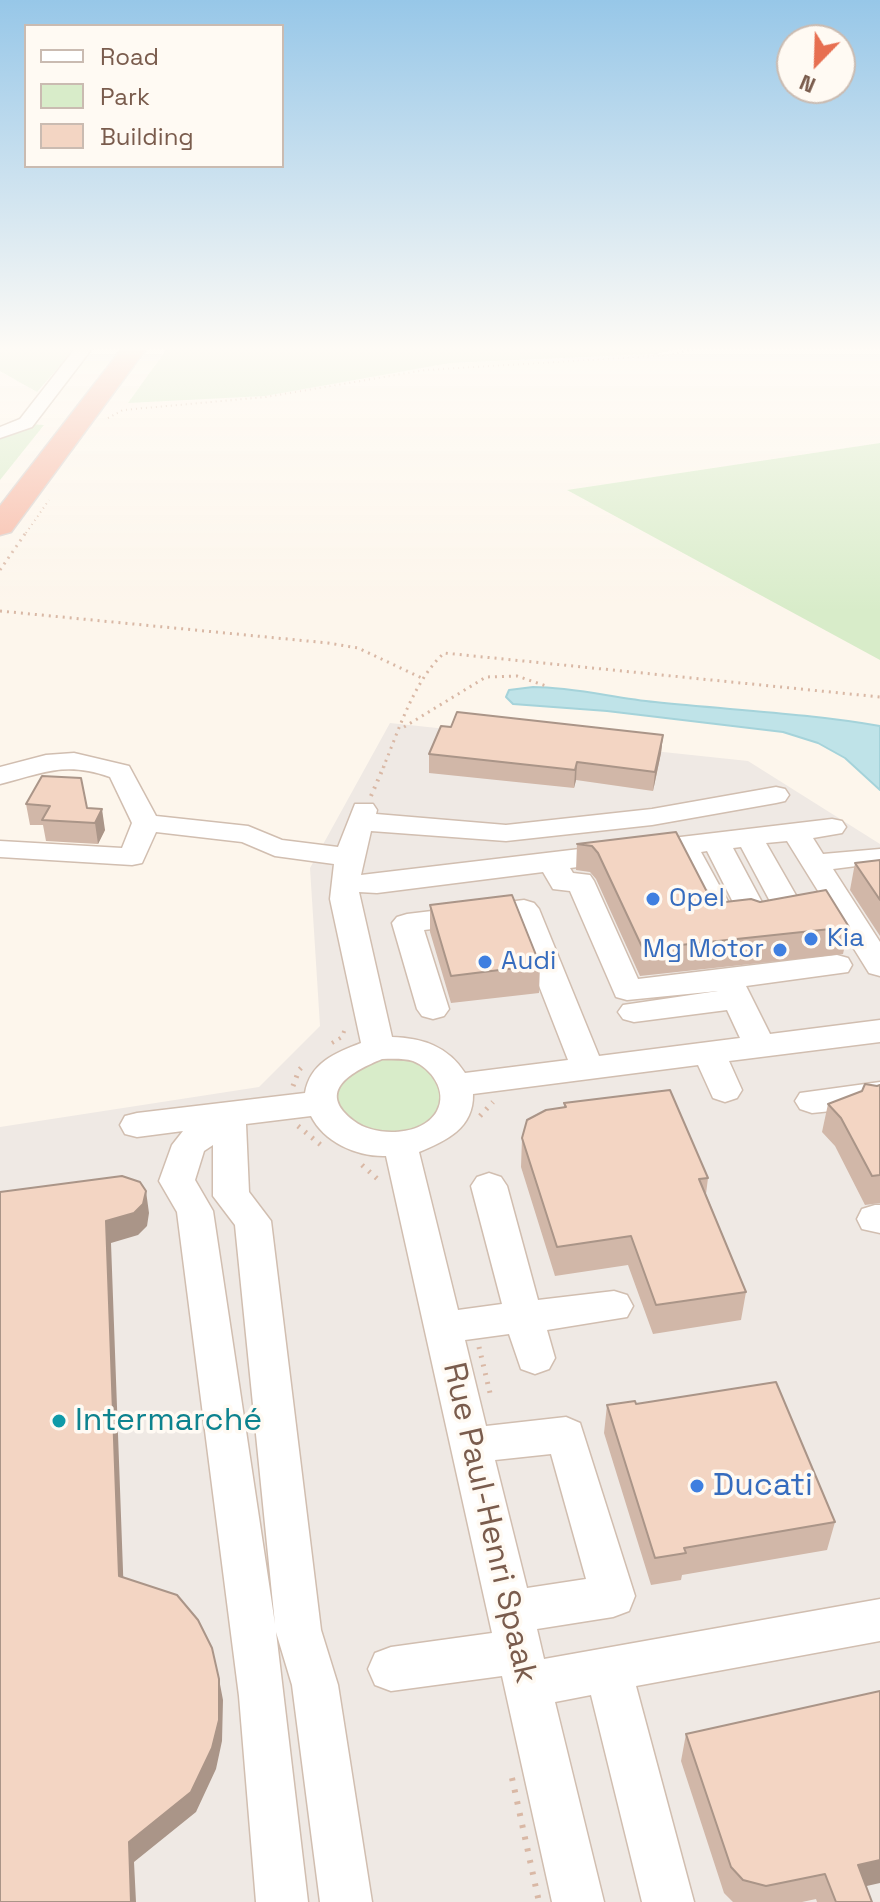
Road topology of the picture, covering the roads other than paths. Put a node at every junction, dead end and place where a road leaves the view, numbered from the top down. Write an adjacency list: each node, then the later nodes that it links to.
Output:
1 (48, 435): 3 (highway)
2 (69, 435): 4 (highway)
3 (0, 497)
4 (0, 526)
5 (0, 776): 7 (street)
6 (776, 795): 16 (street)
7 (146, 823): 13 (street); 16 (street)
8 (832, 827): 9 (street)
9 (795, 831): 10 (street); 17 (street)
10 (749, 837): 11 (street); 11 (street)
11 (716, 841): 12 (street)
12 (684, 845): 14 (street); 18 (street)
13 (0, 849)
14 (553, 862): 16 (street); 21 (street)
15 (877, 865): 17 (street)
16 (346, 870): 26 (street)
17 (820, 872): 20 (street)
18 (720, 914)
19 (837, 965): 21 (street)
20 (880, 966)
21 (732, 989): 23 (street); 25 (street)
22 (433, 1009): 28 (street)
23 (634, 1012)
24 (880, 1031): 25 (street)
25 (760, 1046): 27 (street)
26 (378, 1048): 29 (street); 33 (street)
27 (709, 1053): 28 (street); 30 (street)
28 (588, 1068): 29 (street)
29 (457, 1085): 36 (street)
30 (725, 1090)
31 (880, 1094): 32 (street)
32 (812, 1101)
33 (321, 1103): 34 (street); 36 (street)
34 (229, 1114): 35 (street); 47 (street); 48 (street)
35 (137, 1125)
36 (400, 1144): 40 (street, Rue Paul-Henri Spaak)
37 (489, 1186): 39 (street)
38 (614, 1306): 39 (street)
39 (525, 1317): 40 (street); 41 (street)
40 (443, 1327): 42 (street, Rue Paul-Henri Spaak)
41 (535, 1358)
42 (470, 1445): 44 (street, Rue Paul-Henri Spaak); 44 (street)
43 (880, 1620): 46 (street)
44 (518, 1649): 45 (street); 46 (street); 49 (street, Rue Paul-Henri Spaak)
45 (391, 1669)
46 (608, 1669): 50 (street)
47 (282, 1902)
48 (346, 1902)
49 (578, 1902)
50 (668, 1902)

